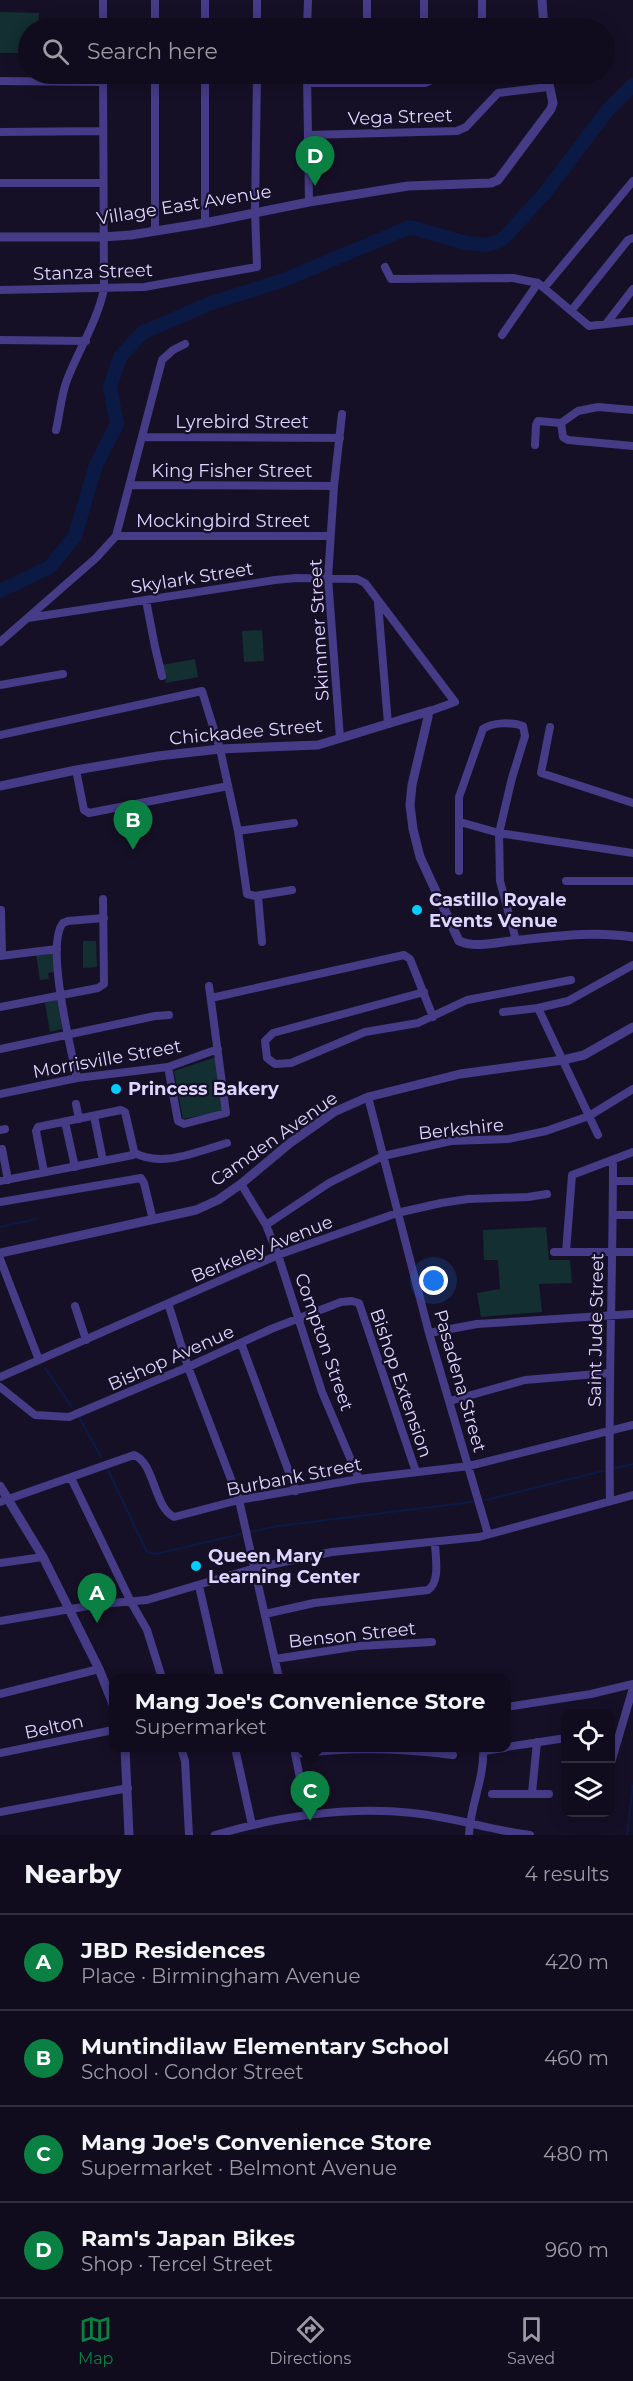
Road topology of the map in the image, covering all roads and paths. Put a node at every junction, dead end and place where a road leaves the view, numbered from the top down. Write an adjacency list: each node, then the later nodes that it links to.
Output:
1 (103, 0): 10 (street)
2 (155, 0): 11 (street)
3 (205, 0): 12 (street)
4 (257, 0): 13 (street)
5 (308, 0): 14 (street)
6 (367, 0): 15 (street)
7 (424, 0): 16 (street)
8 (482, 0): 17 (street)
9 (542, 0): 18 (street)
10 (103, 18)
11 (155, 18)
12 (205, 18)
13 (257, 18)
14 (308, 18)
15 (367, 18)
16 (424, 18)
17 (482, 18)
18 (543, 18)
19 (18, 80): 20 (street)
20 (0, 81)
21 (102, 84): 27 (street)
22 (155, 84): 36 (street)
23 (206, 84): 35 (street)
24 (257, 84): 34 (street)
25 (307, 84): 29 (street)
26 (548, 87): 29 (street, Vega Street); 33 (street, Village East Avenue)
27 (103, 131): 28 (street); 32 (street)
28 (0, 132)
29 (308, 135): 33 (street)
30 (633, 181): 41 (street)
31 (0, 183): 32 (street)
32 (103, 183): 38 (street)
33 (309, 202): 34 (street, Village East Avenue)
34 (255, 211): 35 (street, Village East Avenue); 42 (street, Stanza Street)
35 (205, 223): 36 (street, Village East Avenue)
36 (155, 231): 38 (street, Village East Avenue)
37 (0, 237): 38 (street, Village East Avenue)
38 (103, 237): 42 (street)
39 (633, 238): 45 (street)
40 (385, 267): 41 (street)
41 (541, 285): 45 (street); 48 (street)
42 (104, 289): 44 (street, Stanza Street); 50 (street)
43 (633, 289): 47 (street)
44 (0, 290)
45 (571, 311): 47 (street)
46 (633, 321): 47 (street)
47 (606, 324)
48 (502, 335)
49 (0, 340): 50 (street)
50 (86, 341): 55 (street)
51 (185, 344): 56 (street)
52 (633, 410): 54 (street)
53 (342, 414): 57 (street, Skimmer Street)
54 (561, 423): 58 (street); 59 (street)
55 (56, 429)
56 (143, 436): 57 (street, Lyrebird Street); 60 (street)
57 (340, 438): 61 (street, Skimmer Street)
58 (535, 445)
59 (633, 446)
60 (130, 485): 61 (street, King Fisher Street); 62 (street)
61 (334, 486): 63 (street, Skimmer Street)
62 (116, 536): 63 (street, Mockingbird Street); 67 (street)
63 (330, 536): 64 (street, Skimmer Street)
64 (328, 578): 65 (street, Skylark Street); 66 (street, Skylark Street); 76 (street, Skimmer Street)
65 (146, 600): 67 (street, Skylark Street); 70 (street)
66 (378, 602): 72 (street, Chickadee Street); 73 (street)
67 (28, 618): 68 (street)
68 (0, 642)
69 (63, 674): 71 (street)
70 (162, 676)
71 (0, 685)
72 (429, 714): 73 (street, Chickadee Street); 96 (street)
73 (388, 724): 76 (street, Chickadee Street)
74 (550, 727): 81 (street)
75 (0, 735): 77 (street)
76 (340, 738): 77 (street, Chickadee Street)
77 (220, 749): 78 (street, Chickadee Street); 80 (street)
78 (76, 770): 79 (street, Chickadee Street); 80 (street)
79 (0, 786)
80 (228, 786): 84 (street)
81 (633, 803)
82 (460, 822): 85 (street); 85 (street); 87 (street)
83 (294, 823): 84 (street)
84 (238, 831): 91 (street)
85 (499, 833): 86 (street); 96 (street)
86 (633, 853)
87 (459, 871)
88 (566, 881): 89 (street)
89 (633, 881)
90 (292, 890): 91 (street)
91 (258, 896): 97 (street)
92 (103, 899): 94 (street)
93 (1, 910): 99 (street)
94 (104, 918): 98 (street); 104 (street)
95 (633, 937): 96 (street)
96 (516, 940)
97 (262, 942)
98 (57, 949): 99 (street); 104 (street)
99 (1, 956)
100 (633, 965): 107 (street)
101 (571, 980): 110 (street)
102 (208, 986): 105 (street)
103 (424, 992): 105 (street); 110 (street); 110 (street)
104 (60, 995): 106 (street); 112 (street)
105 (211, 998): 114 (street)
106 (0, 1007)
107 (538, 1008): 108 (street); 115 (street)
108 (503, 1012)
109 (169, 1015): 112 (street)
110 (434, 1017)
111 (633, 1028): 115 (street, Camden Avenue)
112 (68, 1035): 113 (street); 117 (street)
113 (0, 1049)
114 (218, 1049): 116 (street, Morrisville Street); 116 (street)
115 (563, 1060): 120 (street, Camden Avenue); 123 (street)
116 (168, 1067): 117 (street, Morrisville Street)
117 (77, 1078): 119 (street, Morrisville Street)
118 (633, 1089): 123 (street, Berkshire)
119 (0, 1094)
120 (368, 1096): 131 (street, Pasadena Street); 139 (street, Camden Avenue)
121 (76, 1104): 124 (street)
122 (94, 1116): 124 (street); 130 (street); 133 (street)
123 (589, 1116): 126 (street); 131 (street, Berkshire)
124 (78, 1119): 125 (street)
125 (65, 1122): 134 (street); 135 (street)
126 (598, 1135)
127 (227, 1143): 130 (street)
128 (2, 1149): 136 (street)
129 (633, 1152): 132 (street)
130 (135, 1153): 133 (street)
131 (383, 1156): 142 (street, Pasadena Street); 146 (street, Berkshire)
132 (613, 1160): 137 (street, Saint Jude Street); 148 (street)
133 (103, 1161): 134 (street)
134 (75, 1167): 135 (street)
135 (44, 1172): 136 (street)
136 (4, 1180)
137 (613, 1181): 138 (street); 143 (street, Saint Jude Street)
138 (633, 1181)
139 (241, 1184): 145 (street, Camden Avenue); 146 (street, Compton Street)
140 (547, 1194): 142 (street, Berkeley Avenue)
141 (0, 1202): 145 (street)
142 (397, 1213): 152 (street, Berkeley Avenue); 160 (street, Pasadena Street)
143 (613, 1215): 144 (street); 149 (street, Saint Jude Street)
144 (633, 1215)
145 (153, 1220): 151 (street, Camden Avenue)
146 (266, 1226): 152 (street, Compton Street)
147 (554, 1251): 148 (street)
148 (566, 1252): 149 (street)
149 (613, 1252): 150 (street); 157 (street, Saint Jude Street)
150 (633, 1252)
151 (0, 1253)
152 (278, 1255): 154 (street, Berkeley Avenue); 159 (street, Compton Street)
153 (0, 1259): 163 (street)
154 (168, 1303): 161 (street, Berkeley Avenue); 164 (street)
155 (359, 1303): 159 (street, Bishop Avenue); 172 (street, Bishop Extension)
156 (75, 1306): 161 (street)
157 (613, 1314): 158 (street); 160 (street); 165 (street, Saint Jude Street)
158 (633, 1314)
159 (299, 1317): 162 (street, Bishop Avenue); 174 (street, Compton Street)
160 (429, 1333): 168 (street, Pasadena Street)
161 (86, 1340): 163 (street, Berkeley Avenue)
162 (241, 1343): 164 (street, Bishop Avenue); 176 (street)
163 (39, 1360): 166 (street, Berkeley Avenue)
164 (188, 1367): 167 (street, Bishop Avenue); 178 (street)
165 (609, 1373): 168 (street); 170 (street, Saint Jude Street)
166 (0, 1377)
167 (0, 1387)
168 (450, 1401): 171 (street, Pasadena Street)
169 (633, 1425): 170 (street, Burbank Street)
170 (609, 1432): 171 (street, Burbank Street); 180 (street, Saint Jude Street)
171 (469, 1466): 172 (street, Burbank Street); 181 (street, Pasadena Street)
172 (416, 1472): 174 (street, Burbank Street)
173 (70, 1478): 178 (street, Burbank Street); 179 (street, Burbank Street); 187 (street)
174 (359, 1479): 176 (street, Burbank Street)
175 (0, 1486): 179 (street)
176 (296, 1491): 178 (street, Burbank Street)
177 (633, 1495): 180 (street)
178 (240, 1500): 185 (street)
179 (5, 1501): 183 (street)
180 (610, 1501): 181 (street)
181 (488, 1534): 182 (street)
182 (435, 1542): 185 (street); 189 (street)
183 (43, 1557): 184 (street); 188 (street)
184 (0, 1563)
185 (255, 1568): 186 (street); 189 (street)
186 (199, 1586): 187 (street); 195 (street)
187 (131, 1602): 188 (street); 194 (street)
188 (70, 1611): 190 (street); 193 (street)
189 (265, 1614): 192 (street)
190 (0, 1621)
191 (432, 1642): 192 (street, Benson Street)
192 (274, 1659): 196 (street)
193 (99, 1669): 198 (street); 199 (street)
194 (161, 1674)
195 (219, 1674)
196 (278, 1674)
197 (633, 1686): 200 (street); 201 (street)
198 (109, 1692)
199 (0, 1694)
200 (511, 1706)
201 (620, 1729): 202 (street); 215 (street)
202 (615, 1730)
203 (109, 1731): 213 (street, Belton)
204 (561, 1739): 205 (street)
205 (537, 1742): 206 (street); 217 (street)
206 (511, 1746)
207 (124, 1752): 216 (street)
208 (182, 1752): 225 (street)
209 (236, 1752): 223 (street)
210 (295, 1752): 221 (street)
211 (427, 1752): 214 (street)
212 (484, 1752): 222 (street)
213 (0, 1753)
214 (453, 1755)
215 (611, 1763)
216 (128, 1788): 220 (street); 224 (street)
217 (532, 1793): 218 (street); 219 (street)
218 (492, 1794)
219 (549, 1794)
220 (0, 1812)
221 (307, 1814): 222 (street); 223 (street)
222 (469, 1824): 227 (street); 228 (street)
223 (252, 1825): 226 (street)
224 (129, 1835)
225 (189, 1835)
226 (215, 1835)
227 (469, 1835)
228 (530, 1835)

